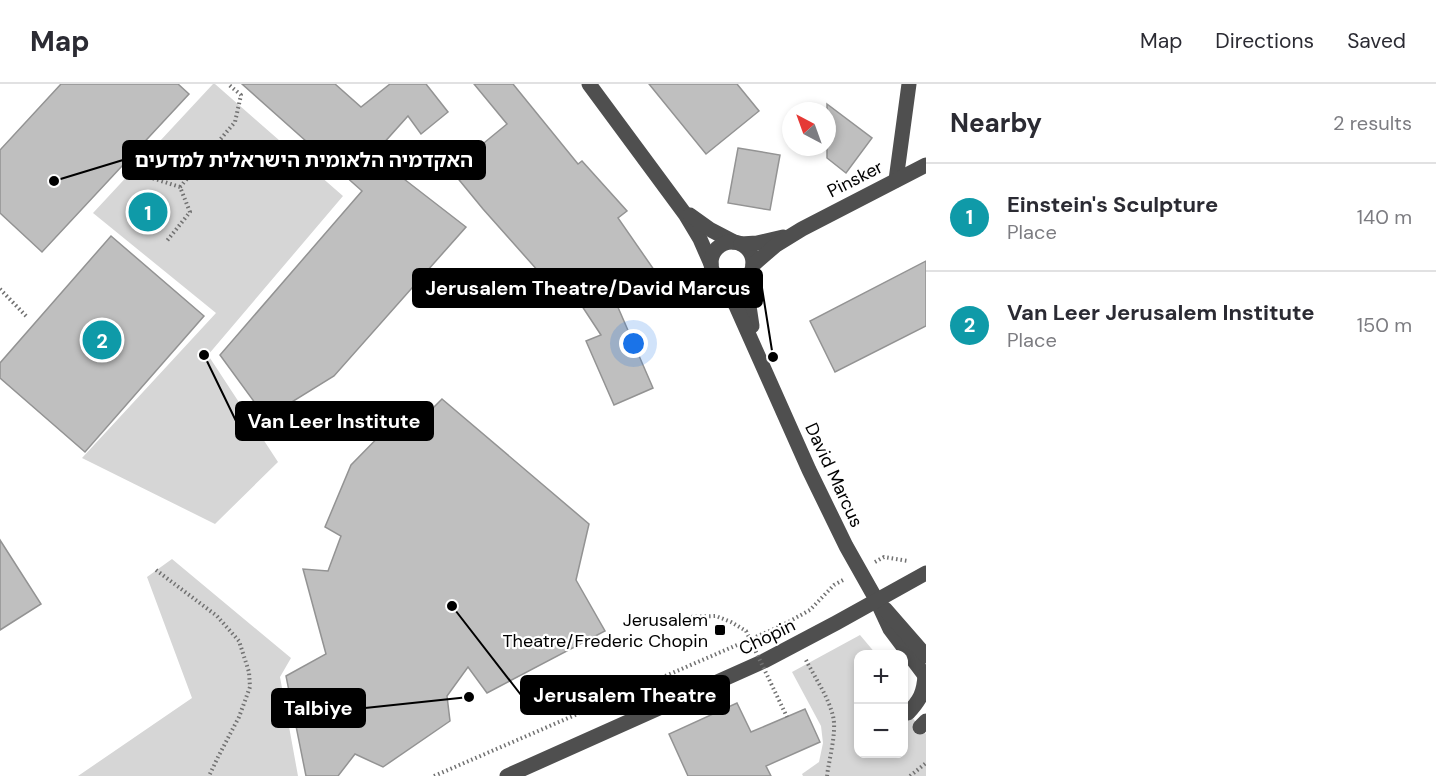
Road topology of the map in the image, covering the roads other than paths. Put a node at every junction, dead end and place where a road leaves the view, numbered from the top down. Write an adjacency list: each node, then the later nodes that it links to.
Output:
1 (589, 84): 5 (street)
2 (909, 84): 4 (street)
3 (926, 165): 4 (street, Pinsker)
4 (896, 180): 6 (street, Pinsker)
5 (674, 198): 7 (street); 8 (street)
6 (802, 228): 7 (street, Pinsker); 9 (street, Pinsker)
7 (737, 243): 8 (street); 9 (street)
8 (711, 264): 10 (street)
9 (751, 270): 10 (street); 11 (street, David Marcus)
10 (721, 281): 11 (street, David Marcus)
11 (762, 364): 13 (street, David Marcus)
12 (926, 573): 13 (street, Chopin)
13 (877, 601): 14 (street); 15 (street); 17 (street, Chopin)
14 (926, 656)
15 (925, 676): 16 (street)
16 (908, 713)
17 (507, 776)

